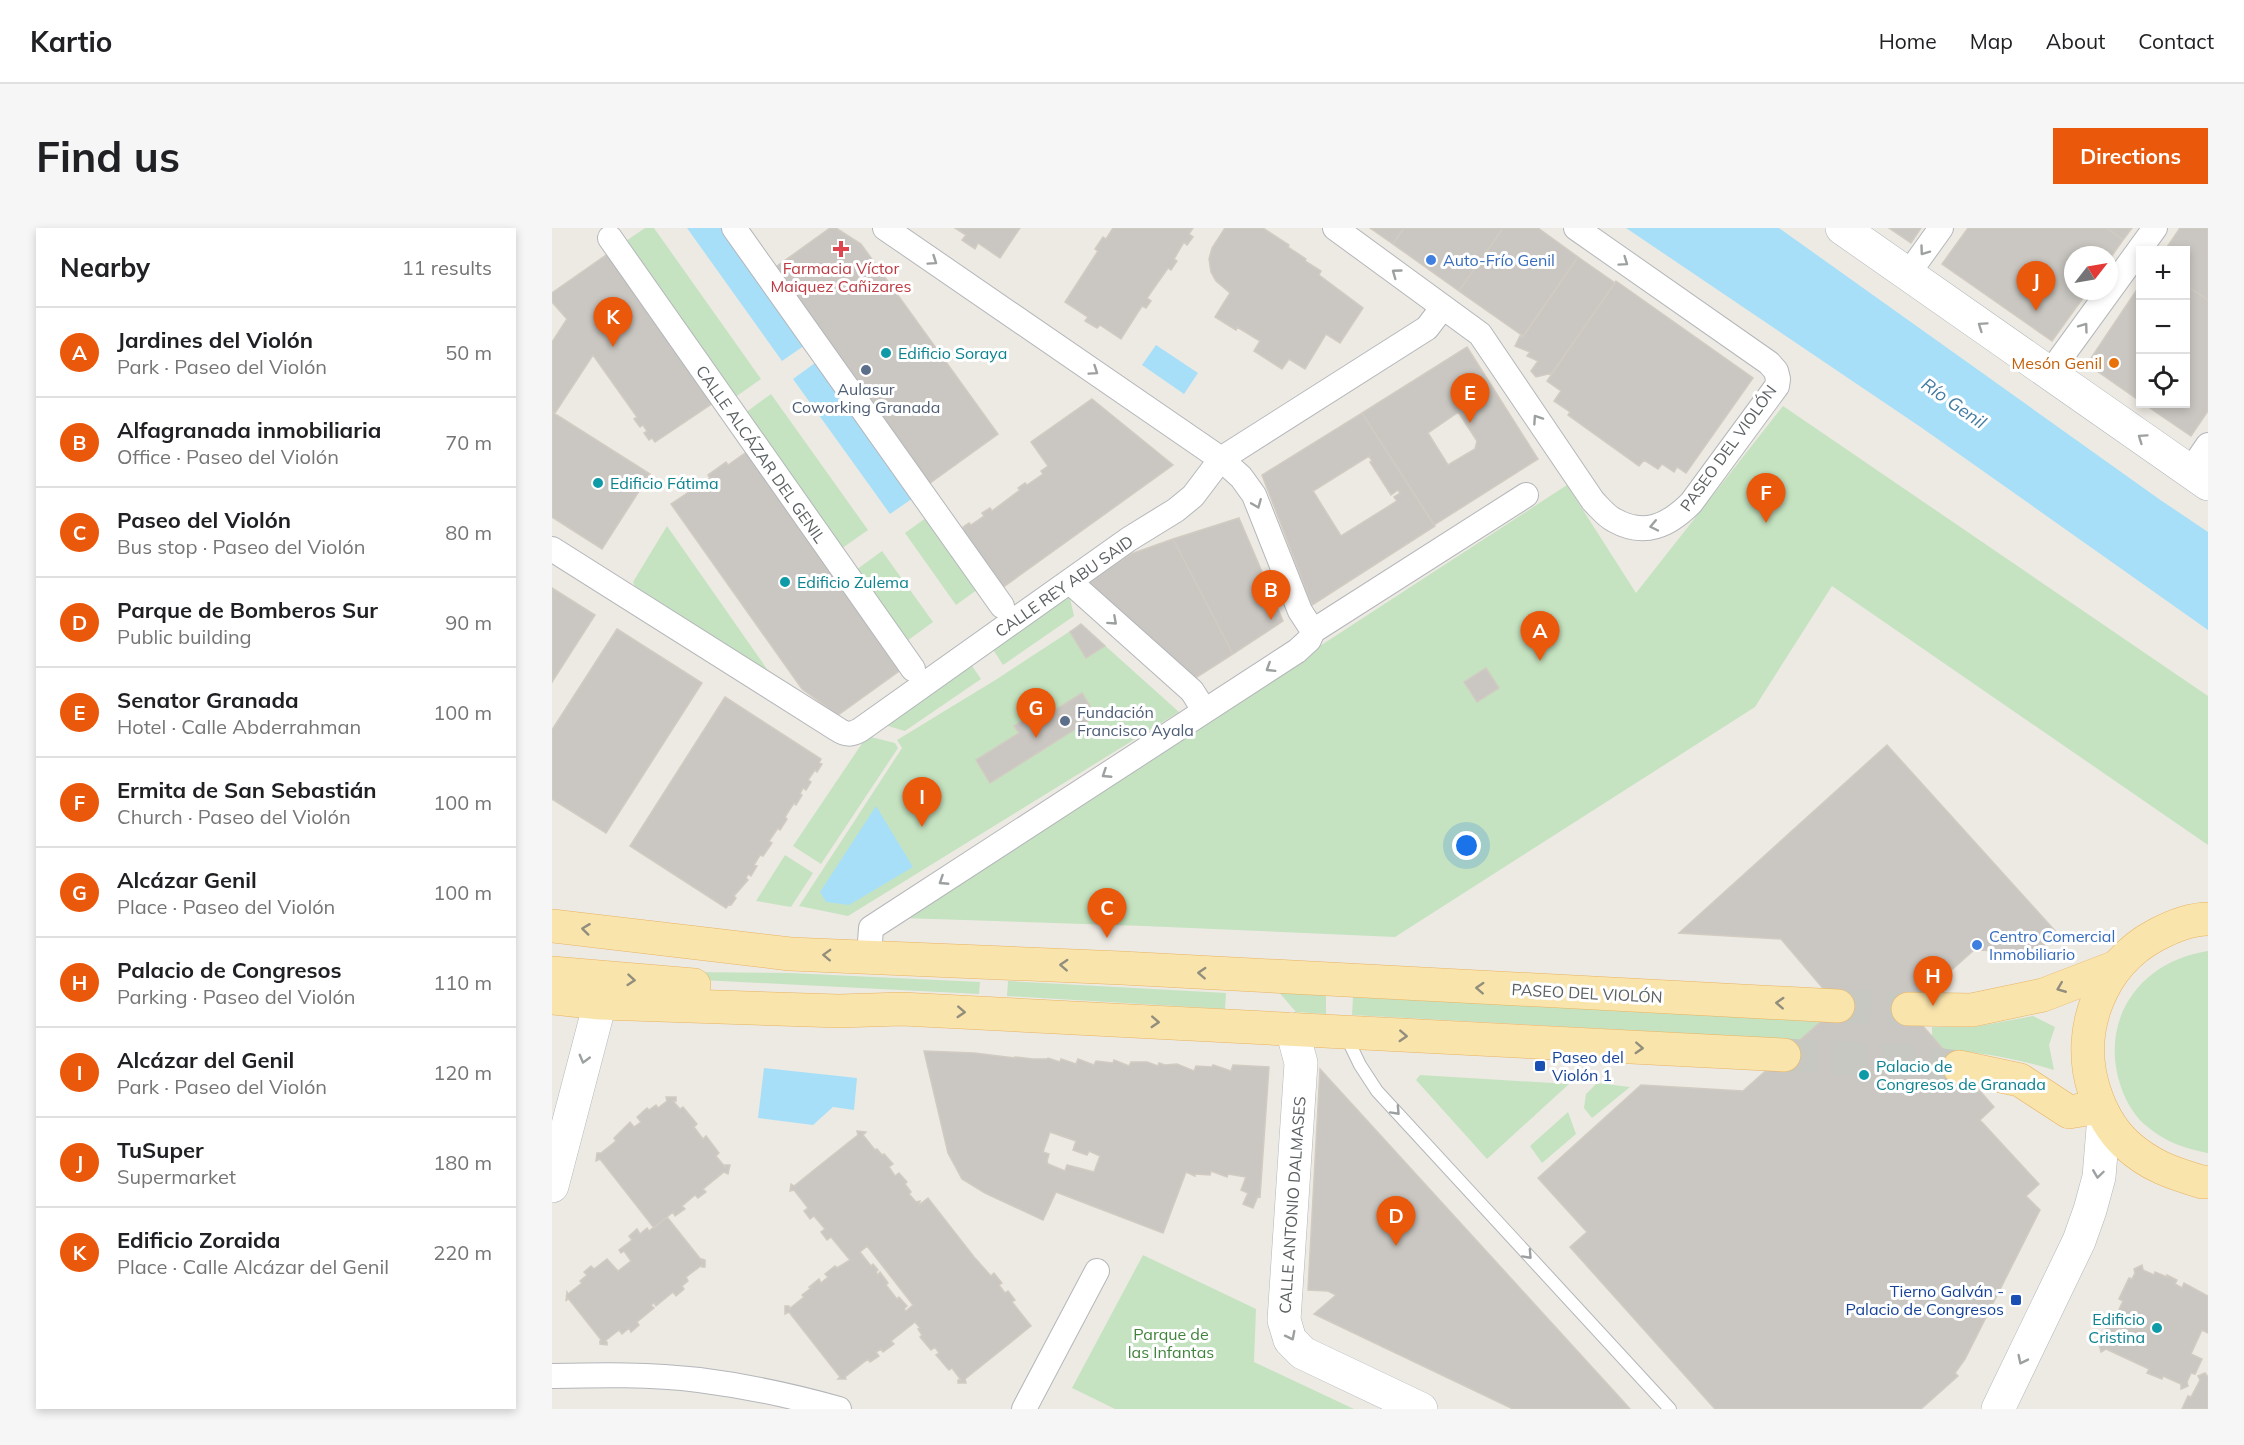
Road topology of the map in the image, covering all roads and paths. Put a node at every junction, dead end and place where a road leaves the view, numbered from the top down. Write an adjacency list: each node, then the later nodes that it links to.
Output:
1 (734, 228): 17 (street)
2 (885, 228): 12 (street, one-way to 12)
3 (1335, 228): 10 (street, PASEO DEL VIOLÓN, one-way to 3)
4 (1576, 228): 10 (street, PASEO DEL VIOLÓN, one-way to 10)
5 (1842, 228): 9 (street)
6 (1941, 228): 9 (street, one-way to 9)
7 (2155, 228): 11 (street, one-way to 7)
8 (610, 238): 19 (street, CALLE ALCÁZAR DEL GENIL)
9 (1908, 274): 11 (street, one-way to 9)
10 (1443, 307): 12 (street)
11 (2049, 374): 13 (street, one-way to 11)
12 (1221, 459): 16 (street, CALLE REY ABU SAID); 18 (street, one-way to 18)
13 (2202, 467)
14 (1526, 495): 18 (street)
15 (552, 549): 16 (street, CALLE REY ABU SAID)
16 (1070, 582): 20 (street, one-way to 20)
17 (1002, 606)
18 (1313, 631): 20 (street, one-way to 20)
19 (913, 669)
20 (1204, 710): 25 (street, one-way to 25)
21 (2208, 919): 26 (main road)
22 (552, 926): 24 (main road, PASEO DEL VIOLÓN, one-way to 22)
23 (552, 951): 24 (main road, PASEO DEL VIOLÓN)
24 (790, 954): 25 (main road, PASEO DEL VIOLÓN, one-way to 24)
25 (869, 956): 28 (main road, PASEO DEL VIOLÓN, one-way to 25)
26 (2116, 967): 33 (main road, one-way to 33); 38 (main road)
27 (552, 973): 32 (main road, one-way to 32)
28 (1254, 976): 31 (main road, PASEO DEL VIOLÓN, one-way to 28); 34 (main road)
29 (552, 998): 30 (main road)
30 (600, 1003): 32 (main road); 40 (street, one-way to 40)
31 (1838, 1006)
32 (902, 1009): 34 (main road, one-way to 34)
33 (1908, 1009)
34 (1292, 1029): 35 (main road); 45 (street, CALLE ANTONIO DALMASES, one-way to 45)
35 (1344, 1033): 36 (main road, one-way to 36); 46 (lane, one-way to 46)
36 (1784, 1055)
37 (1959, 1067): 38 (main road)
38 (2102, 1112): 39 (main road); 47 (street, one-way to 47)
39 (2208, 1182)
40 (552, 1186)
41 (1097, 1271): 44 (street)
42 (552, 1376): 43 (street)
43 (838, 1409)
44 (1024, 1409)
45 (1421, 1409)
46 (1670, 1409)
47 (1998, 1409)

